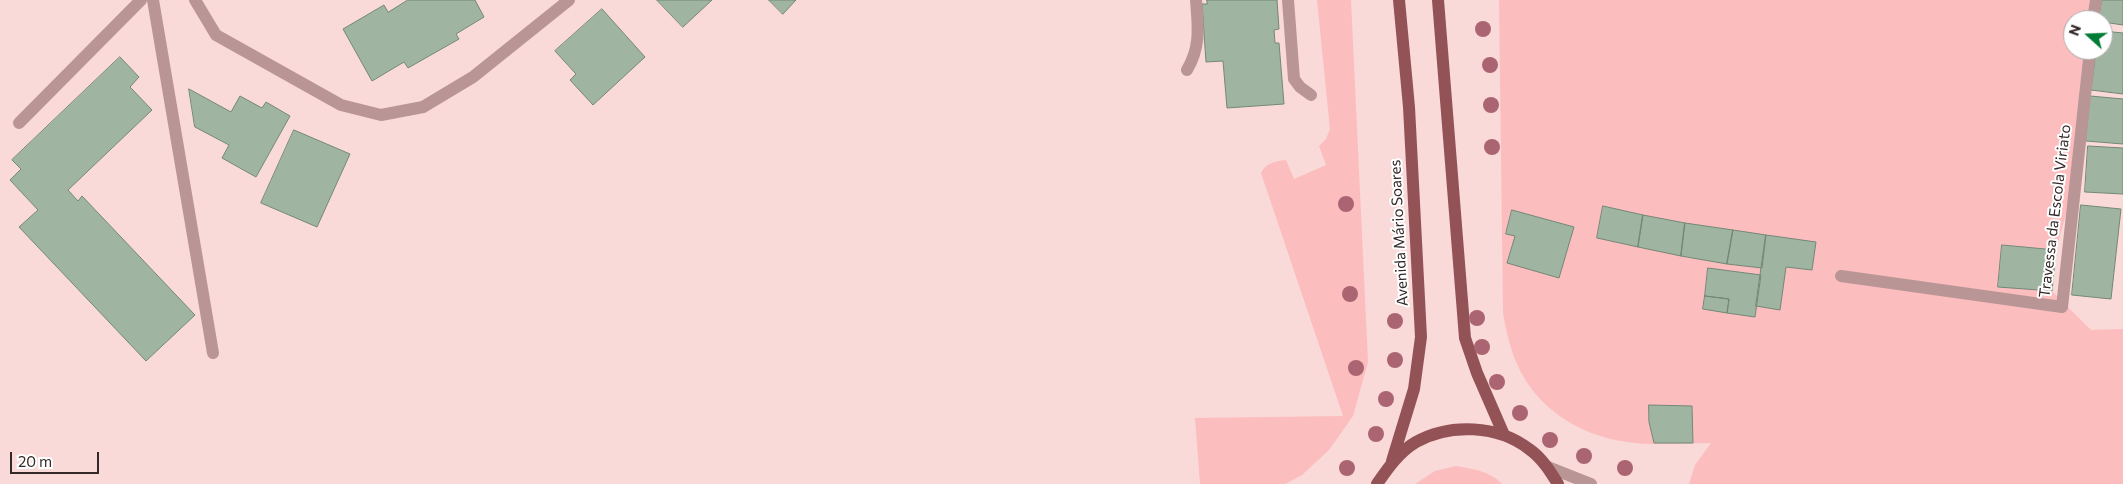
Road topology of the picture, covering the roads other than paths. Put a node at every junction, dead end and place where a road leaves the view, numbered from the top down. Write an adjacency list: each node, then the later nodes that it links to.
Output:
1 (142, 0): 12 (street)
2 (154, 0): 14 (street)
3 (195, 0): 4 (street)
4 (569, 0)
5 (1196, 0): 10 (street)
6 (1288, 0): 11 (street)
7 (1399, 0): 16 (main road, Avenida Mário Soares)
8 (1438, 0): 15 (main road)
9 (2089, 60): 13 (street, Travessa da Escola Viriato)
10 (1187, 70)
11 (1311, 95)
12 (19, 122)
13 (1841, 276)
14 (213, 353)
15 (1504, 436): 16 (main road); 17 (main road)
16 (1392, 461): 18 (main road)
17 (1548, 467): 19 (main road); 20 (street)
18 (1377, 484)
19 (1558, 484)
20 (1592, 484)

